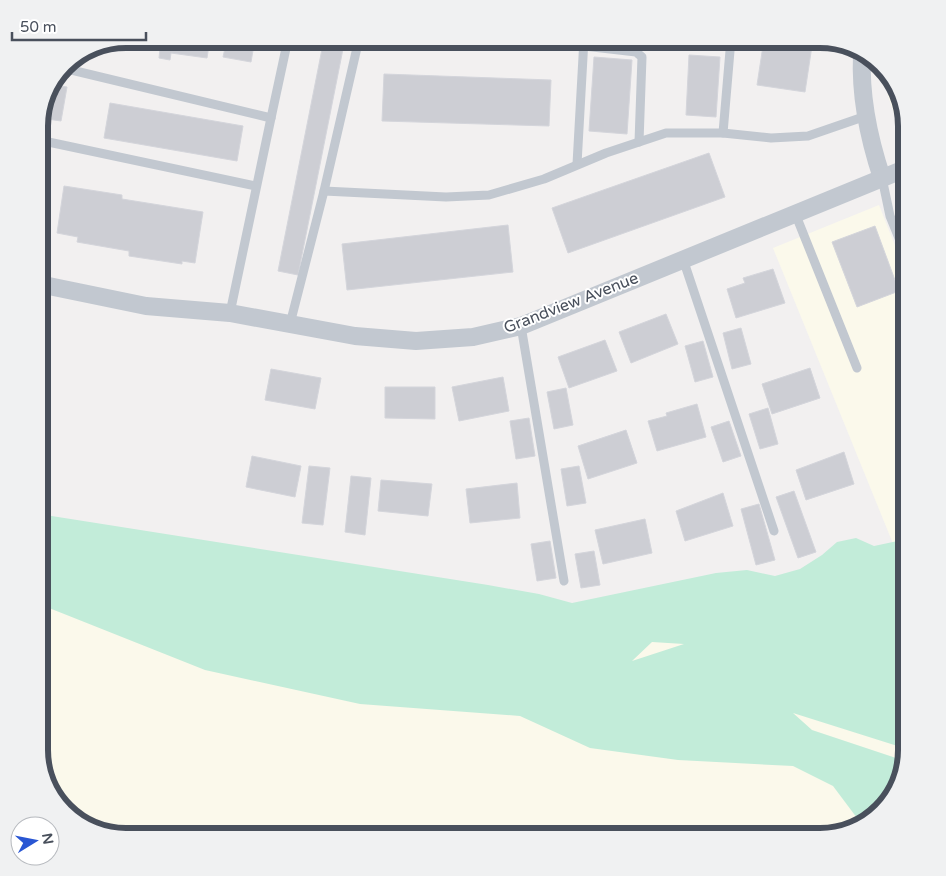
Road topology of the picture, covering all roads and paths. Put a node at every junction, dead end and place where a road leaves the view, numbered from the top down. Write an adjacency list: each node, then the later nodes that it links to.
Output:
1 (286, 47): 9 (lane)
2 (357, 47): 17 (lane)
3 (584, 47): 13 (lane)
4 (610, 47): 12 (lane)
5 (730, 47): 10 (lane)
6 (862, 60): 8 (street)
7 (70, 70): 9 (lane)
8 (866, 116): 10 (lane); 15 (street)
9 (271, 118): 16 (lane)
10 (723, 133): 12 (lane)
11 (48, 142): 16 (lane)
12 (640, 142): 13 (lane)
13 (577, 164): 17 (lane)
14 (898, 172): 15 (street, Grandview Avenue)
15 (882, 178): 18 (street, Grandview Avenue); 19 (lane)
16 (256, 186): 22 (lane)
17 (324, 191): 23 (lane)
18 (795, 213): 20 (street, Grandview Avenue); 25 (lane)
19 (898, 236)
20 (683, 259): 24 (street, Grandview Avenue); 26 (lane)
21 (48, 286): 22 (street, Grandview Avenue)
22 (230, 313): 23 (street, Grandview Avenue)
23 (290, 324): 24 (street, Grandview Avenue)
24 (521, 326): 27 (lane)
25 (857, 368)
26 (774, 531)
27 (564, 581)

